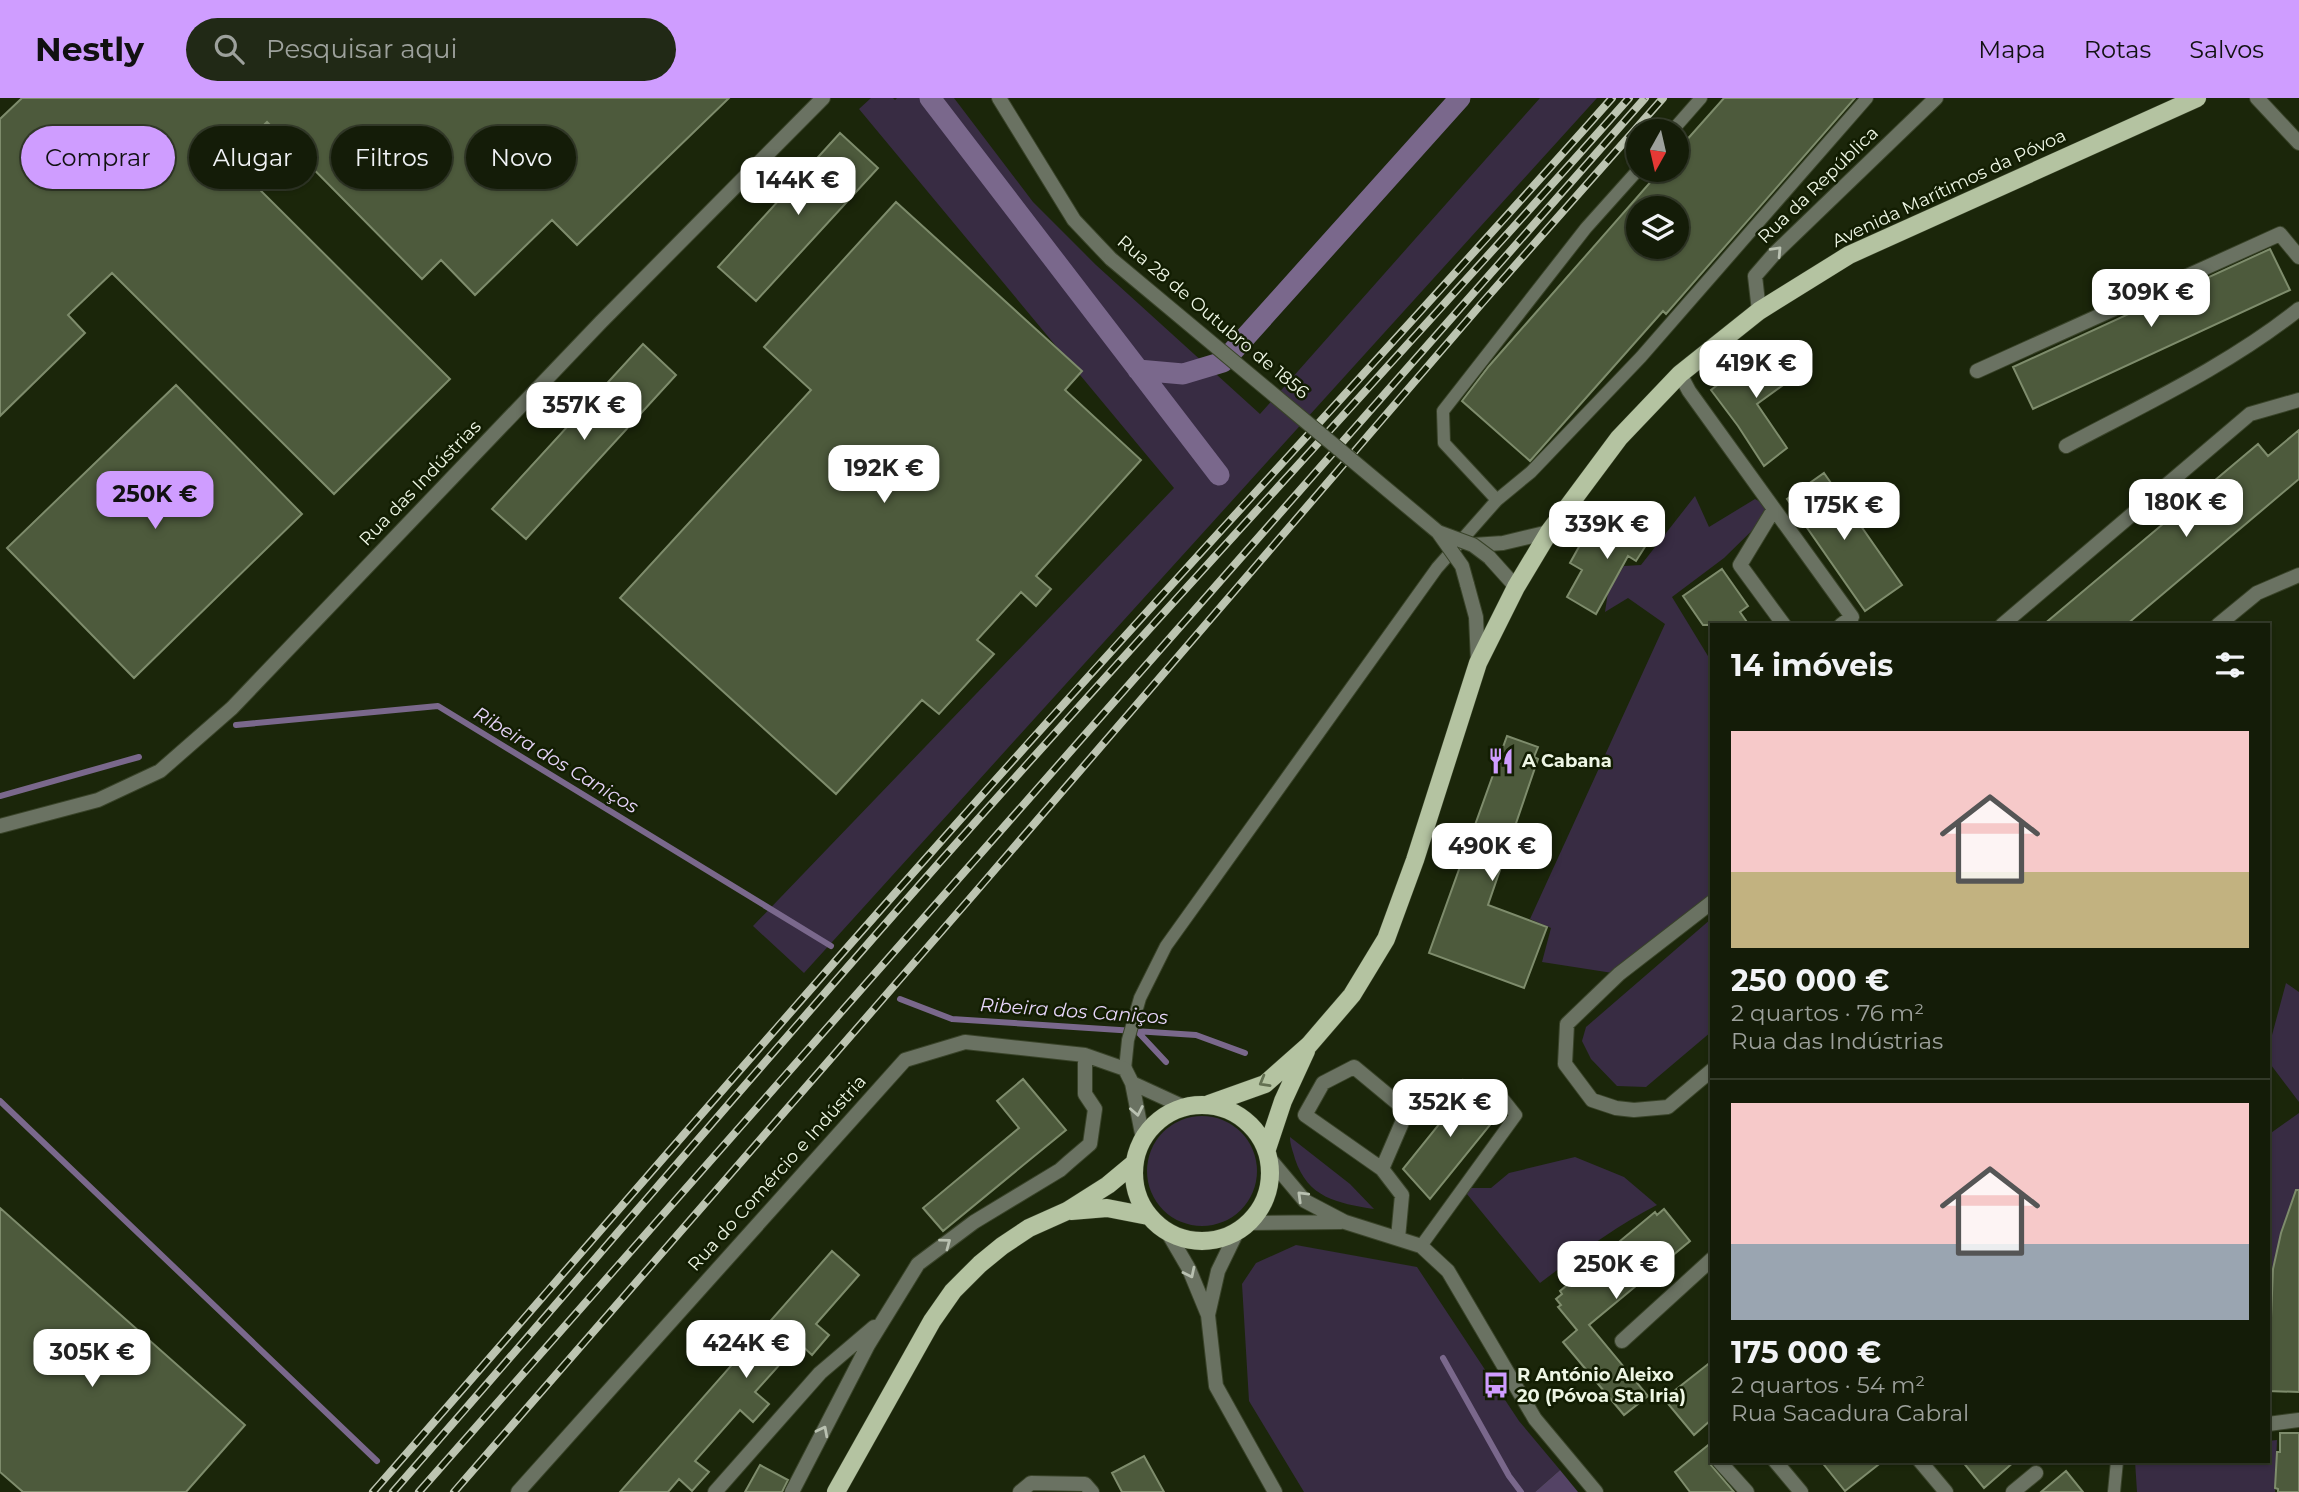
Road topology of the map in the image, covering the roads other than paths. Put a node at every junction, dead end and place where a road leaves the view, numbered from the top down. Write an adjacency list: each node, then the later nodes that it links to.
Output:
1 (823, 98): 30 (street, Rua das Indústrias)
2 (1000, 98): 20 (street, Rua 28 de Outubro de 1856, bridge)
3 (1701, 98): 8 (lane)
4 (1867, 98): 18 (lane)
5 (1936, 98): 13 (street, Rua da República, one-way to 5)
6 (2197, 98): 13 (main road, Avenida Marítimos da Póvoa)
7 (2257, 98): 9 (street)
8 (1683, 119)
9 (2299, 143)
10 (1627, 182): 18 (lane)
11 (2299, 257): 14 (street)
12 (2299, 309): 17 (street)
13 (1759, 311): 15 (main road, Avenida Marítimos da Póvoa)
14 (1977, 371)
15 (1680, 374): 19 (street); 21 (main road, Avenida Marítimos da Póvoa)
16 (2299, 400): 27 (street)
17 (2066, 446)
18 (1497, 500): 34 (lane)
19 (1774, 509): 25 (street); 26 (street)
20 (1438, 532): 22 (street, Rua 28 de Outubro de 1856, bridge); 29 (street, Rua 28 de Outubro de 1856, bridge)
21 (1549, 532): 22 (street, Rua 28 de Outubro de 1856); 24 (main road, Avenida Marítimos da Póvoa)
22 (1473, 545): 24 (street, Rua 28 de Outubro de 1856, bridge)
23 (2299, 575): 28 (street)
24 (1516, 587): 29 (main road, Avenida Marítimos da Póvoa)
25 (1783, 623)
26 (1844, 623)
27 (2004, 623)
28 (2220, 623)
29 (1478, 663): 32 (main road, Avenida Marítimos da Póvoa)
30 (0, 826)
31 (1710, 904): 35 (street)
32 (1309, 1045): 38 (main road, Avenida Marítimos da Póvoa, one-way to 38); 41 (main road, Avenida Marítimos da Póvoa)
33 (1085, 1055): 34 (street, Rua do Comércio e Indústria); 53 (street, one-way to 33); 62 (street, Rua do Comércio e Indústria)
34 (1125, 1069): 36 (street)
35 (1710, 1072)
36 (1132, 1083): 39 (street); 40 (street, one-way to 40)
37 (1493, 1086): 50 (lane)
38 (1209, 1104): 39 (main road); 41 (main road)
39 (1182, 1106): 40 (main road)
40 (1143, 1139): 42 (main road)
41 (1268, 1153): 46 (street, one-way to 41); 47 (main road)
42 (1132, 1165): 44 (main road); 45 (main road)
43 (1382, 1169): 43 (street); 49 (street)
44 (1067, 1211): 45 (main road); 65 (main road)
45 (1147, 1216): 48 (main road)
46 (1345, 1222): 47 (street); 49 (street)
47 (1241, 1229): 48 (main road); 52 (street)
48 (1168, 1233): 52 (street, one-way to 52)
49 (1398, 1238): 50 (street)
50 (1421, 1246): 69 (street)
51 (1710, 1261): 54 (street)
52 (1208, 1315): 68 (street)
53 (885, 1317): 63 (street); 64 (street, one-way to 53)
54 (1622, 1341)
55 (2299, 1420): 56 (street)
56 (2270, 1424)
57 (1721, 1463): 70 (street)
58 (1777, 1463): 71 (street)
59 (1922, 1463): 72 (street)
60 (2118, 1463): 74 (lane)
61 (2036, 1473): 73 (street)
62 (518, 1492)
63 (715, 1492)
64 (792, 1492)
65 (836, 1492)
66 (1020, 1492): 67 (street)
67 (1091, 1492)
68 (1275, 1492)
69 (1596, 1492)
70 (1747, 1492)
71 (1801, 1492)
72 (1946, 1492)
73 (2013, 1492)
74 (2114, 1492)

